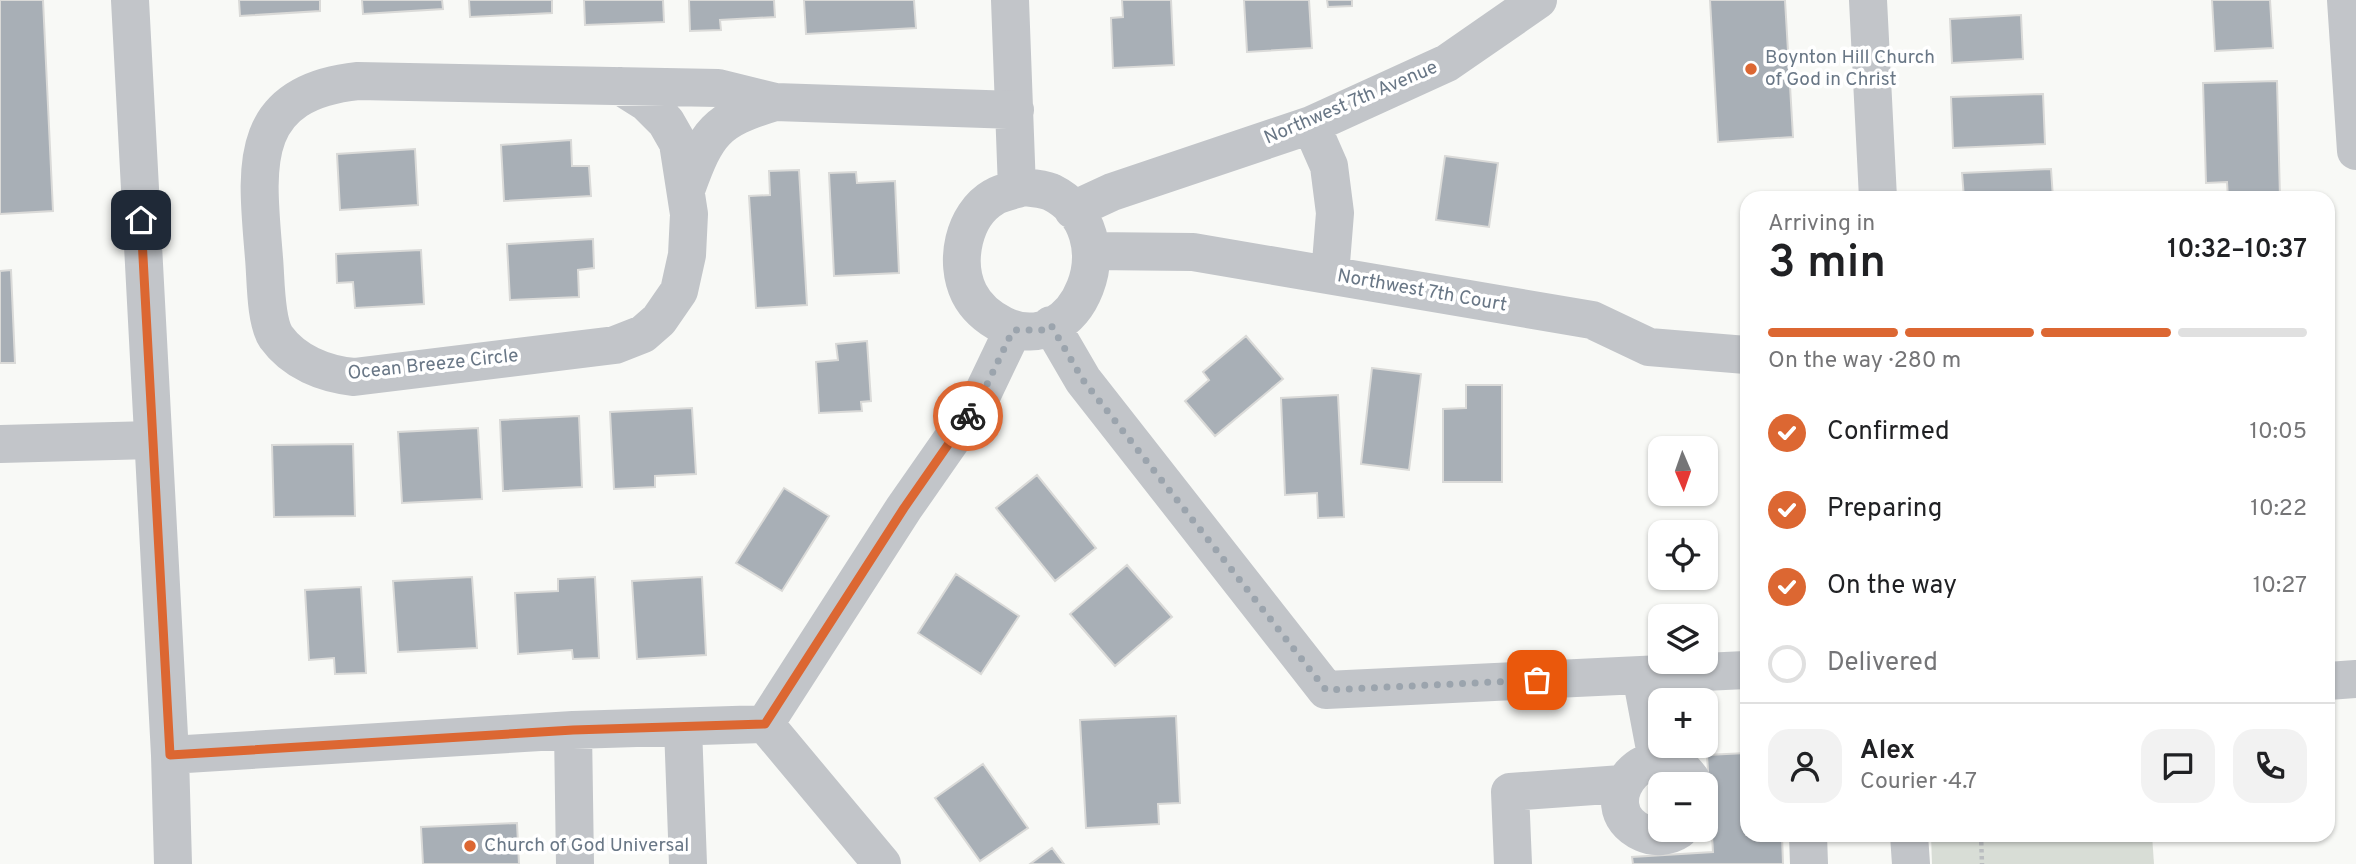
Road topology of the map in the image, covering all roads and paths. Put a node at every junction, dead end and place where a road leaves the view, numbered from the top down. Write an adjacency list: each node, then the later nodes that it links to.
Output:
1 (130, 0): 20 (street)
2 (1010, 0): 8 (street)
3 (1538, 0): 9 (street, Northwest 7th Avenue)
4 (1868, 0): 13 (street)
5 (2346, 0): 10 (street)
6 (620, 86): 7 (street, Ocean Breeze Circle); 12 (street, Ocean Breeze Circle); 12 (street, Ocean Breeze Circle)
7 (775, 102): 8 (street, Ocean Breeze Circle); 12 (street, Ocean Breeze Circle)
8 (1015, 110): 11 (street)
9 (1311, 125): 14 (street, Northwest 7th Avenue); 16 (street)
10 (2356, 141)
11 (1017, 189): 14 (street); 18 (street)
12 (686, 190)
13 (1878, 191)
14 (1073, 210): 15 (street)
15 (1091, 251): 16 (street, Northwest 7th Court); 17 (street)
16 (1330, 275): 19 (street, Northwest 7th Court)
17 (1051, 325): 18 (street); 23 (street)
18 (1013, 330): 26 (street)
19 (1740, 354)
20 (152, 440): 21 (street); 29 (street)
21 (0, 444)
22 (1740, 670): 23 (street)
23 (1641, 675): 30 (street)
24 (2356, 679): 25 (street)
25 (2335, 680)
26 (765, 724): 27 (street); 40 (street)
27 (683, 727): 28 (street); 39 (street)
28 (573, 730): 29 (street); 38 (street)
29 (170, 755): 37 (street)
30 (1657, 760): 31 (street); 32 (street)
31 (1686, 772)
32 (1622, 784): 33 (street); 41 (street)
33 (1648, 835)
34 (1808, 842): 42 (street)
35 (1909, 842): 43 (street)
36 (1981, 842): 44 (path)
37 (173, 864)
38 (575, 864)
39 (688, 864)
40 (883, 864)
41 (1513, 864)
42 (1809, 864)
43 (1910, 864)
44 (1982, 864)

